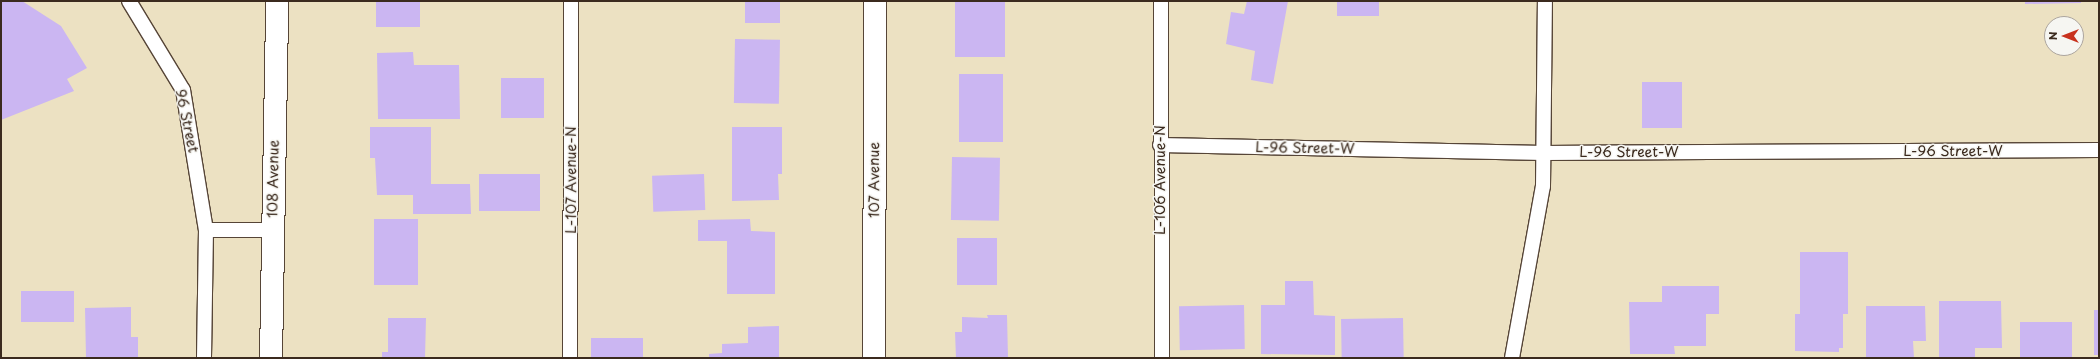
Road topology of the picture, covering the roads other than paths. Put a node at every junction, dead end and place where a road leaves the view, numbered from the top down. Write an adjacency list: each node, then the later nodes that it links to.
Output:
1 (129, 1): 10 (lane, 96 Street)
2 (277, 1): 11 (street, 108 Avenue)
3 (571, 1): 14 (lane, L-107 Avenue-N)
4 (875, 1): 15 (street, 107 Avenue)
5 (1160, 1): 7 (lane, L-106 Avenue-N)
6 (1545, 1): 9 (lane)
7 (1160, 145): 9 (lane, L-96 Street-W); 16 (lane, L-106 Avenue-N)
8 (2099, 150): 9 (lane, L-96 Street-W)
9 (1544, 152): 17 (lane)
10 (206, 230): 11 (lane); 12 (lane)
11 (272, 230): 13 (street, 108 Avenue)
12 (204, 358)
13 (271, 358)
14 (570, 358)
15 (874, 358)
16 (1162, 358)
17 (1512, 358)

